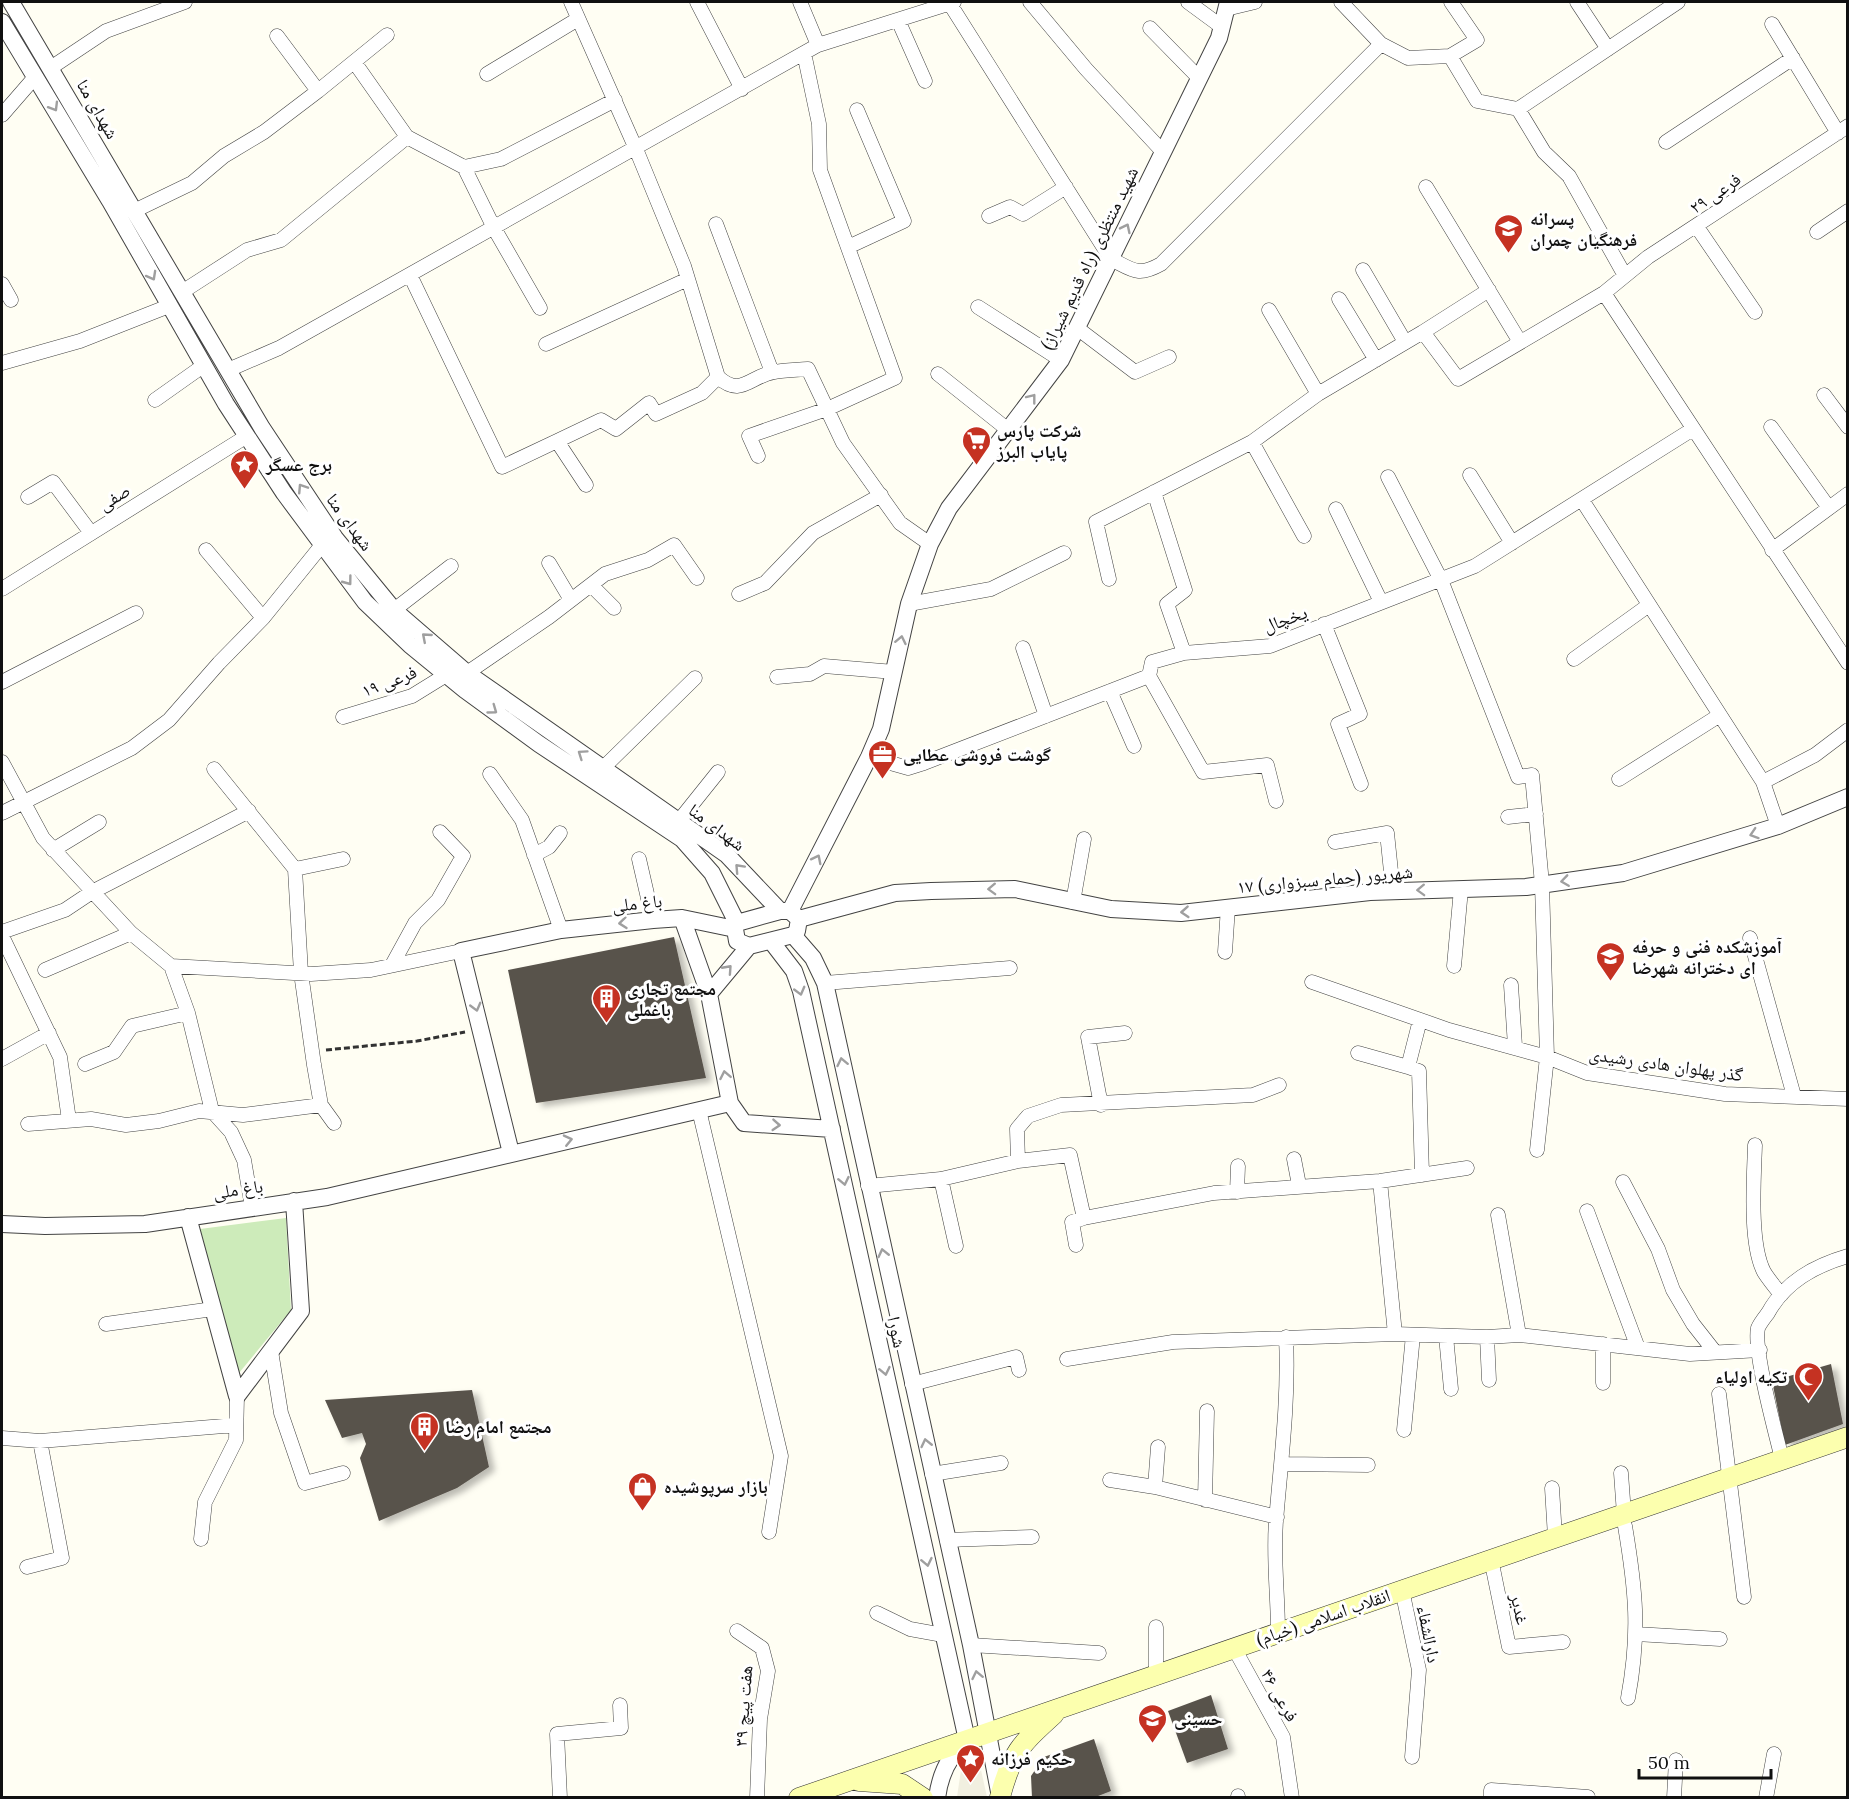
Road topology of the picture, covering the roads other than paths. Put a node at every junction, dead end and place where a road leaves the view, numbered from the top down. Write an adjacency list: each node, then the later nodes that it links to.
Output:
1 (10, 2): 30 (street, شهدای منا)
2 (185, 2): 30 (street)
3 (571, 2): 15 (street)
4 (697, 2): 35 (street)
5 (800, 2): 24 (street)
6 (1030, 2): 45 (street)
7 (1188, 2): 19 (street)
8 (1255, 2): 14 (street)
9 (1341, 2): 23 (street)
10 (1451, 2): 27 (street)
11 (1577, 2): 25 (street)
12 (1678, 2): 25 (street)
13 (952, 3): 16 (street); 48 (street)
14 (1227, 5): 19 (street, شهید منتظری (راه قدیم شیراز))
15 (578, 19): 31 (street); 37 (street)
16 (898, 20): 24 (street); 34 (street)
17 (2, 22): 32 (street, شهدای منا)
18 (1772, 24): 28 (street)
19 (1222, 27): 33 (street, شهید منتظری (راه قدیم شیراز))
20 (1150, 28): 33 (street)
21 (387, 35): 29 (street)
22 (277, 36): 36 (street)
23 (1381, 44): 27 (street); 57 (street)
24 (818, 45): 26 (street)
25 (1608, 49): 38 (street)
26 (804, 52): 35 (street); 56 (street)
27 (1450, 56): 38 (street)
28 (1793, 58): 41 (street); 43 (street)
29 (354, 63): 36 (street); 42 (street)
30 (52, 67): 50 (street, شهدای منا)
31 (487, 74)
32 (36, 77): 40 (street); 68 (street, شهدای منا, one-way to 68)
33 (1200, 78): 45 (street, شهید منتظری (راه قدیم شیراز))
34 (925, 81)
35 (742, 88): 44 (street)
36 (318, 91): 50 (street)
37 (615, 100): 44 (street); 46 (street)
38 (1518, 109): 59 (street)
39 (857, 110): 56 (street)
40 (2, 115)
41 (1843, 130): 53 (street, فرعی ۲۹)
42 (407, 136): 46 (street); 64 (street)
43 (1666, 142)
44 (636, 149): 54 (street); 61 (street)
45 (1163, 152): 57 (street, شهید منتظری (راه قدیم شیراز), one-way to 45)
46 (464, 167): 54 (street)
47 (1426, 187): 63 (street)
48 (1066, 188): 51 (street); 57 (street)
49 (1848, 210): 55 (street)
50 (134, 211): 64 (street, شهدای منا)
51 (989, 216)
52 (716, 224): 84 (street)
53 (1697, 227): 59 (street, فرعی ۲۹); 72 (street)
54 (494, 228): 60 (street); 70 (street)
55 (1817, 232)
56 (848, 247): 90 (street)
57 (1111, 259): 73 (street, شهید منتظری (راه قدیم شیراز))
58 (1363, 270): 75 (street)
59 (1624, 274): 65 (street, فرعی ۲۹)
60 (410, 275): 83 (street); 97 (street)
61 (688, 279): 77 (street); 86 (street)
62 (2, 284): 67 (street)
63 (1489, 290): 74 (street); 76 (street)
64 (182, 292): 83 (street, شهدای منا)
65 (1604, 293): 76 (street, فرعی ۲۹); 95 (street)
66 (1339, 299): 80 (street)
67 (11, 300)
68 (169, 306): 81 (street); 82 (street, شهدای منا)
69 (978, 306): 79 (street)
70 (540, 308)
71 (1269, 310): 87 (street)
72 (1755, 312)
73 (1077, 328): 78 (street); 79 (street, شهید منتظری (راه قدیم شیراز))
74 (1423, 332): 75 (street); 76 (street, فرعی ۲۹)
75 (1406, 342): 80 (street)
76 (1521, 342)
77 (546, 344)
78 (1169, 357)
79 (1061, 360): 94 (street, شهید منتظری (راه قدیم شیراز), one-way to 79)
80 (1376, 360): 87 (street)
81 (2, 363)
82 (203, 366): 89 (street); 96 (street, شهدای منا)
83 (228, 370): 93 (street, شهدای منا)
84 (772, 372): 86 (street); 90 (street)
85 (938, 374): 94 (street)
86 (718, 377): 97 (street)
87 (1318, 394): 98 (street)
88 (1824, 395): 92 (street)
89 (155, 400)
90 (827, 409): 99 (street); 105 (street)
91 (1771, 427): 108 (street)
92 (1848, 427)
93 (262, 428): 96 (street); 131 (street, شهدای منا, one-way to 93)
94 (1007, 429): 113 (street, شهید منتظری (راه قدیم شیراز))
95 (1693, 429): 107 (street, یخچال); 116 (street)
96 (247, 436): 110 (street, صفی); 114 (street, شهدای منا)
97 (557, 441): 102 (street)
98 (1252, 442): 103 (street); 111 (street)
99 (758, 456)
100 (1470, 475): 112 (street)
101 (1388, 477): 122 (street)
102 (586, 485)
103 (1154, 492): 121 (street); 136 (street)
104 (1848, 494): 108 (street)
105 (880, 495): 113 (street); 125 (street)
106 (28, 497): 110 (street)
107 (1582, 500): 112 (street, یخچال); 129 (street)
108 (1829, 508): 116 (street)
109 (1336, 509): 127 (street)
110 (91, 533): 124 (street, صفی)
111 (1304, 536)
112 (1512, 543): 122 (street, یخچال)
113 (930, 544): 128 (street, شهید منتظری (راه قدیم شیراز))
114 (322, 545): 133 (street); 141 (street, شهدای منا, one-way to 141)
115 (206, 550): 133 (street)
116 (1772, 550): 138 (street)
117 (1064, 553): 128 (street)
118 (549, 563): 126 (street)
119 (451, 566): 131 (street)
120 (697, 578): 123 (street)
121 (1109, 579)
122 (1441, 580): 127 (street, یخچال); 166 (street)
123 (591, 585): 126 (street); 130 (street)
124 (2, 589)
125 (739, 594)
126 (571, 600): 140 (street)
127 (1381, 602): 134 (street, یخچال)
128 (909, 604): 139 (street, شهید منتظری (راه قدیم شیراز), one-way to 128)
129 (1649, 605): 137 (street); 147 (street)
130 (614, 608)
131 (394, 610): 140 (street, شهدای منا, one-way to 131)
132 (136, 613): 145 (street)
133 (263, 618): 163 (street)
134 (1324, 624): 136 (street, یخچال); 160 (street)
135 (1023, 648): 148 (street)
136 (1184, 653): 142 (street, یخچال)
137 (1574, 658)
138 (1848, 663)
139 (894, 672): 143 (street); 152 (street, شهید منتظری (راه قدیم شیراز))
140 (467, 673): 155 (street, شهدای منا, one-way to 140)
141 (446, 675): 149 (street, فرعی ۱۹); 169 (street, شهدای منا, one-way to 169)
142 (1149, 676): 146 (street, یخچال); 162 (street)
143 (777, 677)
144 (695, 678): 155 (street)
145 (2, 682)
146 (1110, 691): 148 (street, یخچال); 151 (street)
147 (1720, 715): 158 (street); 159 (street)
148 (1046, 716): 152 (street, یخچال)
149 (343, 717)
150 (1848, 730): 159 (street)
151 (1134, 746)
152 (870, 757): 186 (street, شهید منتظری (راه قدیم شیراز), one-way to 152)
153 (2, 762): 163 (street)
154 (214, 769): 164 (street)
155 (602, 769): 169 (street, شهدای منا)
156 (718, 772): 169 (street)
157 (490, 774): 176 (street)
158 (1618, 779)
159 (1763, 782): 170 (street)
160 (1361, 784)
161 (1848, 797): 170 (street, ۱۷ شهریور (حمام سبزواری))
162 (1276, 801)
163 (24, 802): 165 (street); 175 (street)
164 (249, 811): 179 (street); 183 (street)
165 (2, 813)
166 (1536, 814): 167 (street); 180 (street)
167 (1508, 817)
168 (99, 822): 175 (street)
169 (675, 826): 186 (street, شهدای منا, one-way to 169); 189 (street, شهدای منا)
170 (1778, 826): 180 (street, ۱۷ شهریور (حمام سبزواری), one-way to 180)
171 (440, 832): 200 (street)
172 (560, 833): 176 (street)
173 (1084, 839): 184 (street)
174 (1335, 842): 182 (street)
175 (53, 850): 183 (street)
176 (534, 855): 190 (street)
177 (343, 859): 179 (street)
178 (639, 859): 188 (street)
179 (295, 869): 204 (street)
180 (1542, 884): 181 (street, ۱۷ شهریور (حمام سبزواری)); 215 (street)
181 (1461, 889): 182 (street, ۱۷ شهریور (حمام سبزواری), one-way to 182); 201 (street)
182 (1393, 891): 185 (street, ۱۷ شهریور (حمام سبزواری))
183 (92, 892): 191 (street); 192 (street)
184 (1073, 902): 185 (street, ۱۷ شهریور (حمام سبزواری), one-way to 184); 186 (street, ۱۷ شهریور (حمام سبزواری), one-way to 186)
185 (1228, 907): 198 (street)
186 (789, 914): 189 (street, ۱۷ شهریور (حمام سبزواری)); 193 (street, شهید منتظری (راه قدیم شیراز))
187 (682, 918): 188 (street, باغ ملی); 189 (street); 208 (street, باغ ملی)
188 (653, 920): 190 (street, باغ ملی, one-way to 190)
189 (736, 926): 196 (street, شهدای منا)
190 (561, 930): 197 (street, باغ ملی)
191 (131, 933): 199 (street); 203 (street)
192 (2, 934): 211 (street)
193 (793, 935): 195 (street); 206 (street, شورا)
194 (1750, 938): 220 (street)
195 (771, 941): 196 (street); 230 (street, شورا, one-way to 230)
196 (749, 946): 208 (street, one-way to 196)
197 (461, 951): 200 (street); 233 (street, one-way to 233)
198 (1225, 952)
199 (171, 966): 204 (street); 209 (street)
200 (392, 966): 204 (street)
201 (1454, 966)
202 (1010, 968): 206 (street)
203 (45, 970)
204 (301, 973): 223 (street)
205 (1312, 982): 210 (street, گذر پهلوان هادی رشیدی)
206 (825, 983): 243 (street, شورا, one-way to 206)
207 (1511, 985): 213 (street)
208 (709, 994): 222 (street, باغ ملی, one-way to 208)
209 (188, 1013): 217 (street); 226 (street)
210 (1420, 1020): 213 (street, گذر پهلوان هادی رشیدی); 218 (street)
211 (49, 1033): 216 (street); 227 (street)
212 (1125, 1033): 224 (street)
213 (1515, 1046): 215 (street, گذر پهلوان هادی رشیدی)
214 (1358, 1053): 218 (street)
215 (1547, 1057): 220 (street, گذر پهلوان هادی رشیدی); 232 (street)
216 (2, 1059)
217 (85, 1064)
218 (1407, 1067): 238 (street)
219 (1279, 1085): 224 (street)
220 (1794, 1096): 221 (street, گذر پهلوان هادی رشیدی)
221 (1848, 1099)
222 (730, 1103): 225 (street, باغ ملی); 230 (street, one-way to 230)
223 (321, 1105): 226 (street); 228 (street)
224 (1101, 1105): 235 (street)
225 (699, 1110): 233 (street, باغ ملی, one-way to 225); 298 (street)
226 (212, 1111): 227 (street); 246 (street)
227 (69, 1120): 229 (street)
228 (333, 1123)
229 (28, 1124)
230 (832, 1129): 312 (street, شورا, one-way to 312)
231 (1755, 1145): 255 (street)
232 (1537, 1150)
233 (511, 1154): 245 (street, باغ ملی)
234 (1294, 1159): 242 (street)
235 (1018, 1161): 239 (street); 250 (street)
236 (1238, 1166): 244 (street)
237 (1467, 1168): 238 (street)
238 (1422, 1175): 240 (street)
239 (941, 1179): 243 (street); 253 (street)
240 (1380, 1181): 242 (street); 258 (street)
241 (1623, 1182): 268 (street)
242 (1299, 1185): 244 (street)
243 (868, 1186): 273 (street, شورا, one-way to 243)
244 (1237, 1192): 250 (street)
245 (294, 1201): 246 (street, باغ ملی); 267 (street)
246 (252, 1207): 249 (street, باغ ملی)
247 (1587, 1211): 265 (street)
248 (1498, 1215): 260 (street)
249 (188, 1216): 251 (street, باغ ملی); 256 (street)
250 (1084, 1218): 252 (street)
251 (2, 1224)
252 (1076, 1245)
253 (956, 1246)
254 (1848, 1256): 255 (street)
255 (1781, 1295): 266 (street)
256 (213, 1309): 257 (street); 276 (street)
257 (106, 1324)
258 (1395, 1334): 259 (street); 262 (street)
259 (1413, 1335): 261 (street); 279 (street)
260 (1519, 1335): 263 (street); 264 (street)
261 (1446, 1336): 263 (street); 274 (street)
262 (1286, 1337): 269 (street); 286 (street)
263 (1487, 1337): 271 (street)
264 (1603, 1344): 265 (street); 272 (street)
265 (1638, 1348): 268 (street)
266 (1760, 1350): 268 (street); 284 (street)
267 (271, 1351): 276 (street); 288 (street)
268 (1715, 1352)
269 (1067, 1359)
270 (1019, 1370): 273 (street)
271 (1489, 1380)
272 (1603, 1383)
273 (912, 1384): 289 (street, شورا, one-way to 273)
274 (1451, 1389)
275 (1719, 1394): 291 (street)
276 (237, 1396): 278 (street)
277 (1207, 1411): 295 (street)
278 (236, 1425): 282 (street); 301 (street)
279 (1404, 1430)
280 (1848, 1437): 284 (main road, انقلاب اسلامی (خیام))
281 (2, 1438): 282 (street)
282 (40, 1441): 304 (street)
283 (1158, 1447): 293 (street)
284 (1782, 1459): 291 (main road, انقلاب اسلامی (خیام))
285 (1001, 1463): 289 (street)
286 (1283, 1464): 287 (street); 296 (street)
287 (1368, 1465)
288 (343, 1473)
289 (932, 1473): 302 (street, شورا)
290 (1621, 1473): 297 (street)
291 (1731, 1477): 297 (main road, انقلاب اسلامی (خیام)); 306 (street)
292 (1110, 1480): 293 (street)
293 (1155, 1487): 295 (street)
294 (1552, 1488): 300 (street)
295 (1205, 1500): 296 (street)
296 (1276, 1517): 310 (street)
297 (1624, 1520): 300 (main road, انقلاب اسلامی (خیام)); 311 (street)
298 (769, 1532)
299 (1032, 1537): 302 (street)
300 (1555, 1537): 303 (main road, انقلاب اسلامی (خیام))
301 (201, 1539)
302 (947, 1540): 315 (street, شورا)
303 (1491, 1559): 305 (main road, انقلاب اسلامی (خیام)); 314 (street, غدیر)
304 (27, 1567)
305 (1402, 1590): 310 (main road, انقلاب اسلامی (خیام)); 325 (street, دارالشفاء)
306 (1744, 1597)
307 (877, 1613): 312 (street)
308 (1156, 1627): 318 (street)
309 (737, 1631): 329 (street, هفت پیچ ۳۹)
310 (1278, 1632): 316 (main road, انقلاب اسلامی (خیام))
311 (1636, 1634): 313 (street); 319 (street)
312 (943, 1635): 323 (street, شورا)
313 (1720, 1639)
314 (1563, 1642)
315 (971, 1645): 317 (street); 322 (street, شورا, one-way to 315)
316 (1234, 1648): 318 (main road, انقلاب اسلامی (خیام)); 334 (street, فرعی ۴۶)
317 (1099, 1653)
318 (1156, 1674): 321 (main road, انقلاب اسلامی (خیام))
319 (1628, 1698)
320 (620, 1705): 328 (street)
321 (1060, 1708): 322 (main road, انقلاب اسلامی (خیام)); 333 (main road)
322 (990, 1732): 323 (main road, انقلاب اسلامی (خیام)); 333 (street, شورا)
323 (966, 1740): 327 (main road, انقلاب اسلامی (خیام)); 332 (street)
324 (1774, 1755): 338 (street)
325 (1412, 1757)
326 (1676, 1760): 337 (street)
327 (850, 1780): 330 (main road, انقلاب اسلامی (خیام)); 331 (main road)
328 (560, 1797)
329 (757, 1797)
330 (799, 1797)
331 (923, 1797)
332 (937, 1797)
333 (1000, 1797)
334 (1292, 1797)
335 (1491, 1797): 336 (street)
336 (1588, 1797)
337 (1674, 1797)
338 (1766, 1797)

